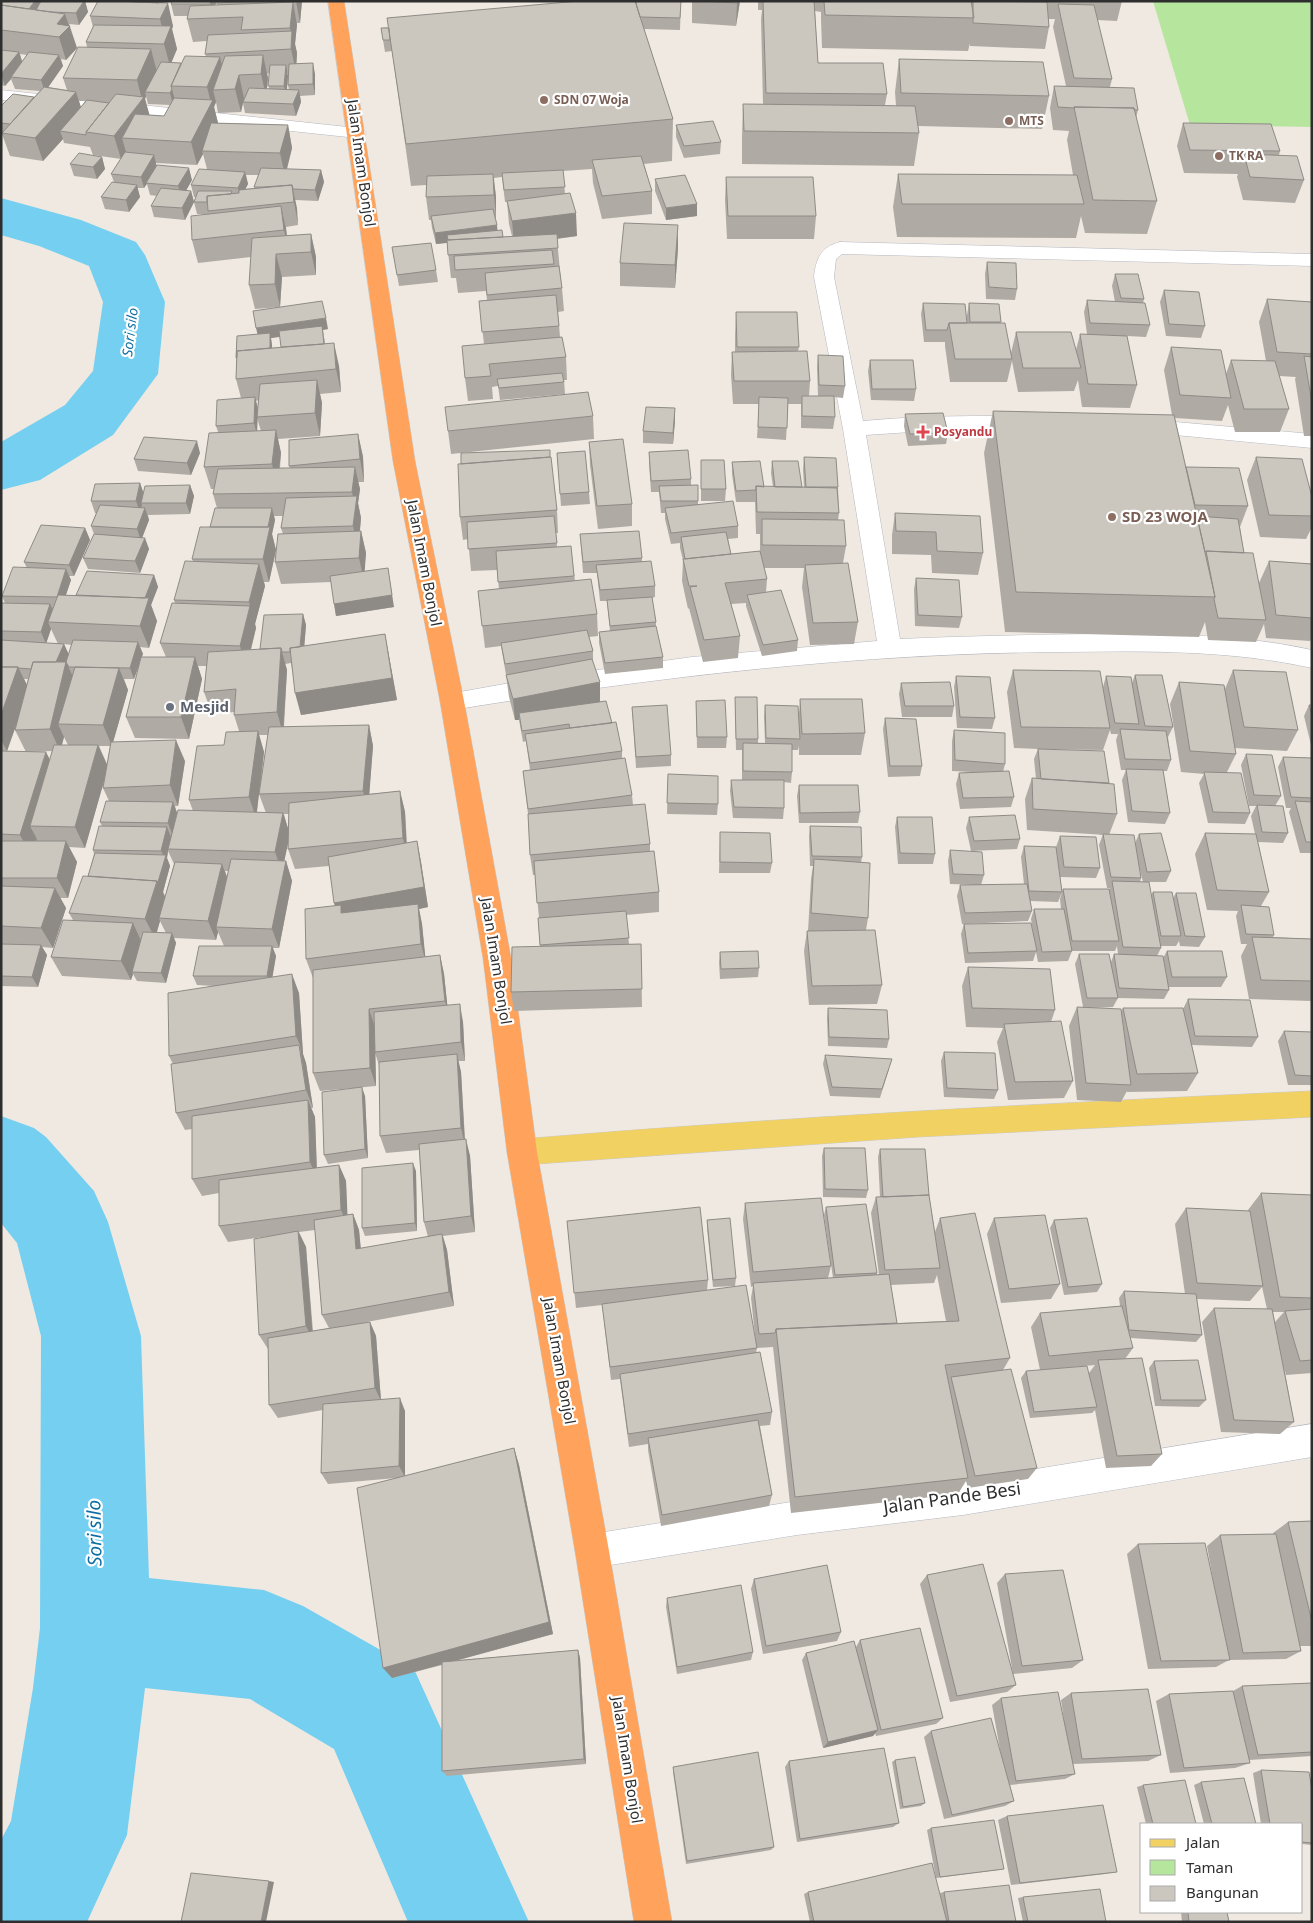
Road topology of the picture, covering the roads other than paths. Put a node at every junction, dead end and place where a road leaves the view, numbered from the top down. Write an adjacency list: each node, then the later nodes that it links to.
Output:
1 (336, 1): 3 (highway, Jalan Imam Bonjol)
2 (1, 95): 3 (street)
3 (357, 133): 11 (highway, Jalan Imam Bonjol)
4 (1312, 260): 7 (street)
5 (1047, 423): 7 (street)
6 (1126, 425): 8 (street)
7 (854, 429): 9 (street)
8 (1312, 441)
9 (890, 648): 10 (street); 11 (street)
10 (1312, 659)
11 (452, 701): 13 (highway, Jalan Imam Bonjol)
12 (1312, 1104): 13 (main road)
13 (522, 1152): 15 (highway, Jalan Imam Bonjol)
14 (1312, 1440): 15 (street, Jalan Pande Besi)
15 (592, 1551): 16 (highway, Jalan Imam Bonjol)
16 (653, 1922)

